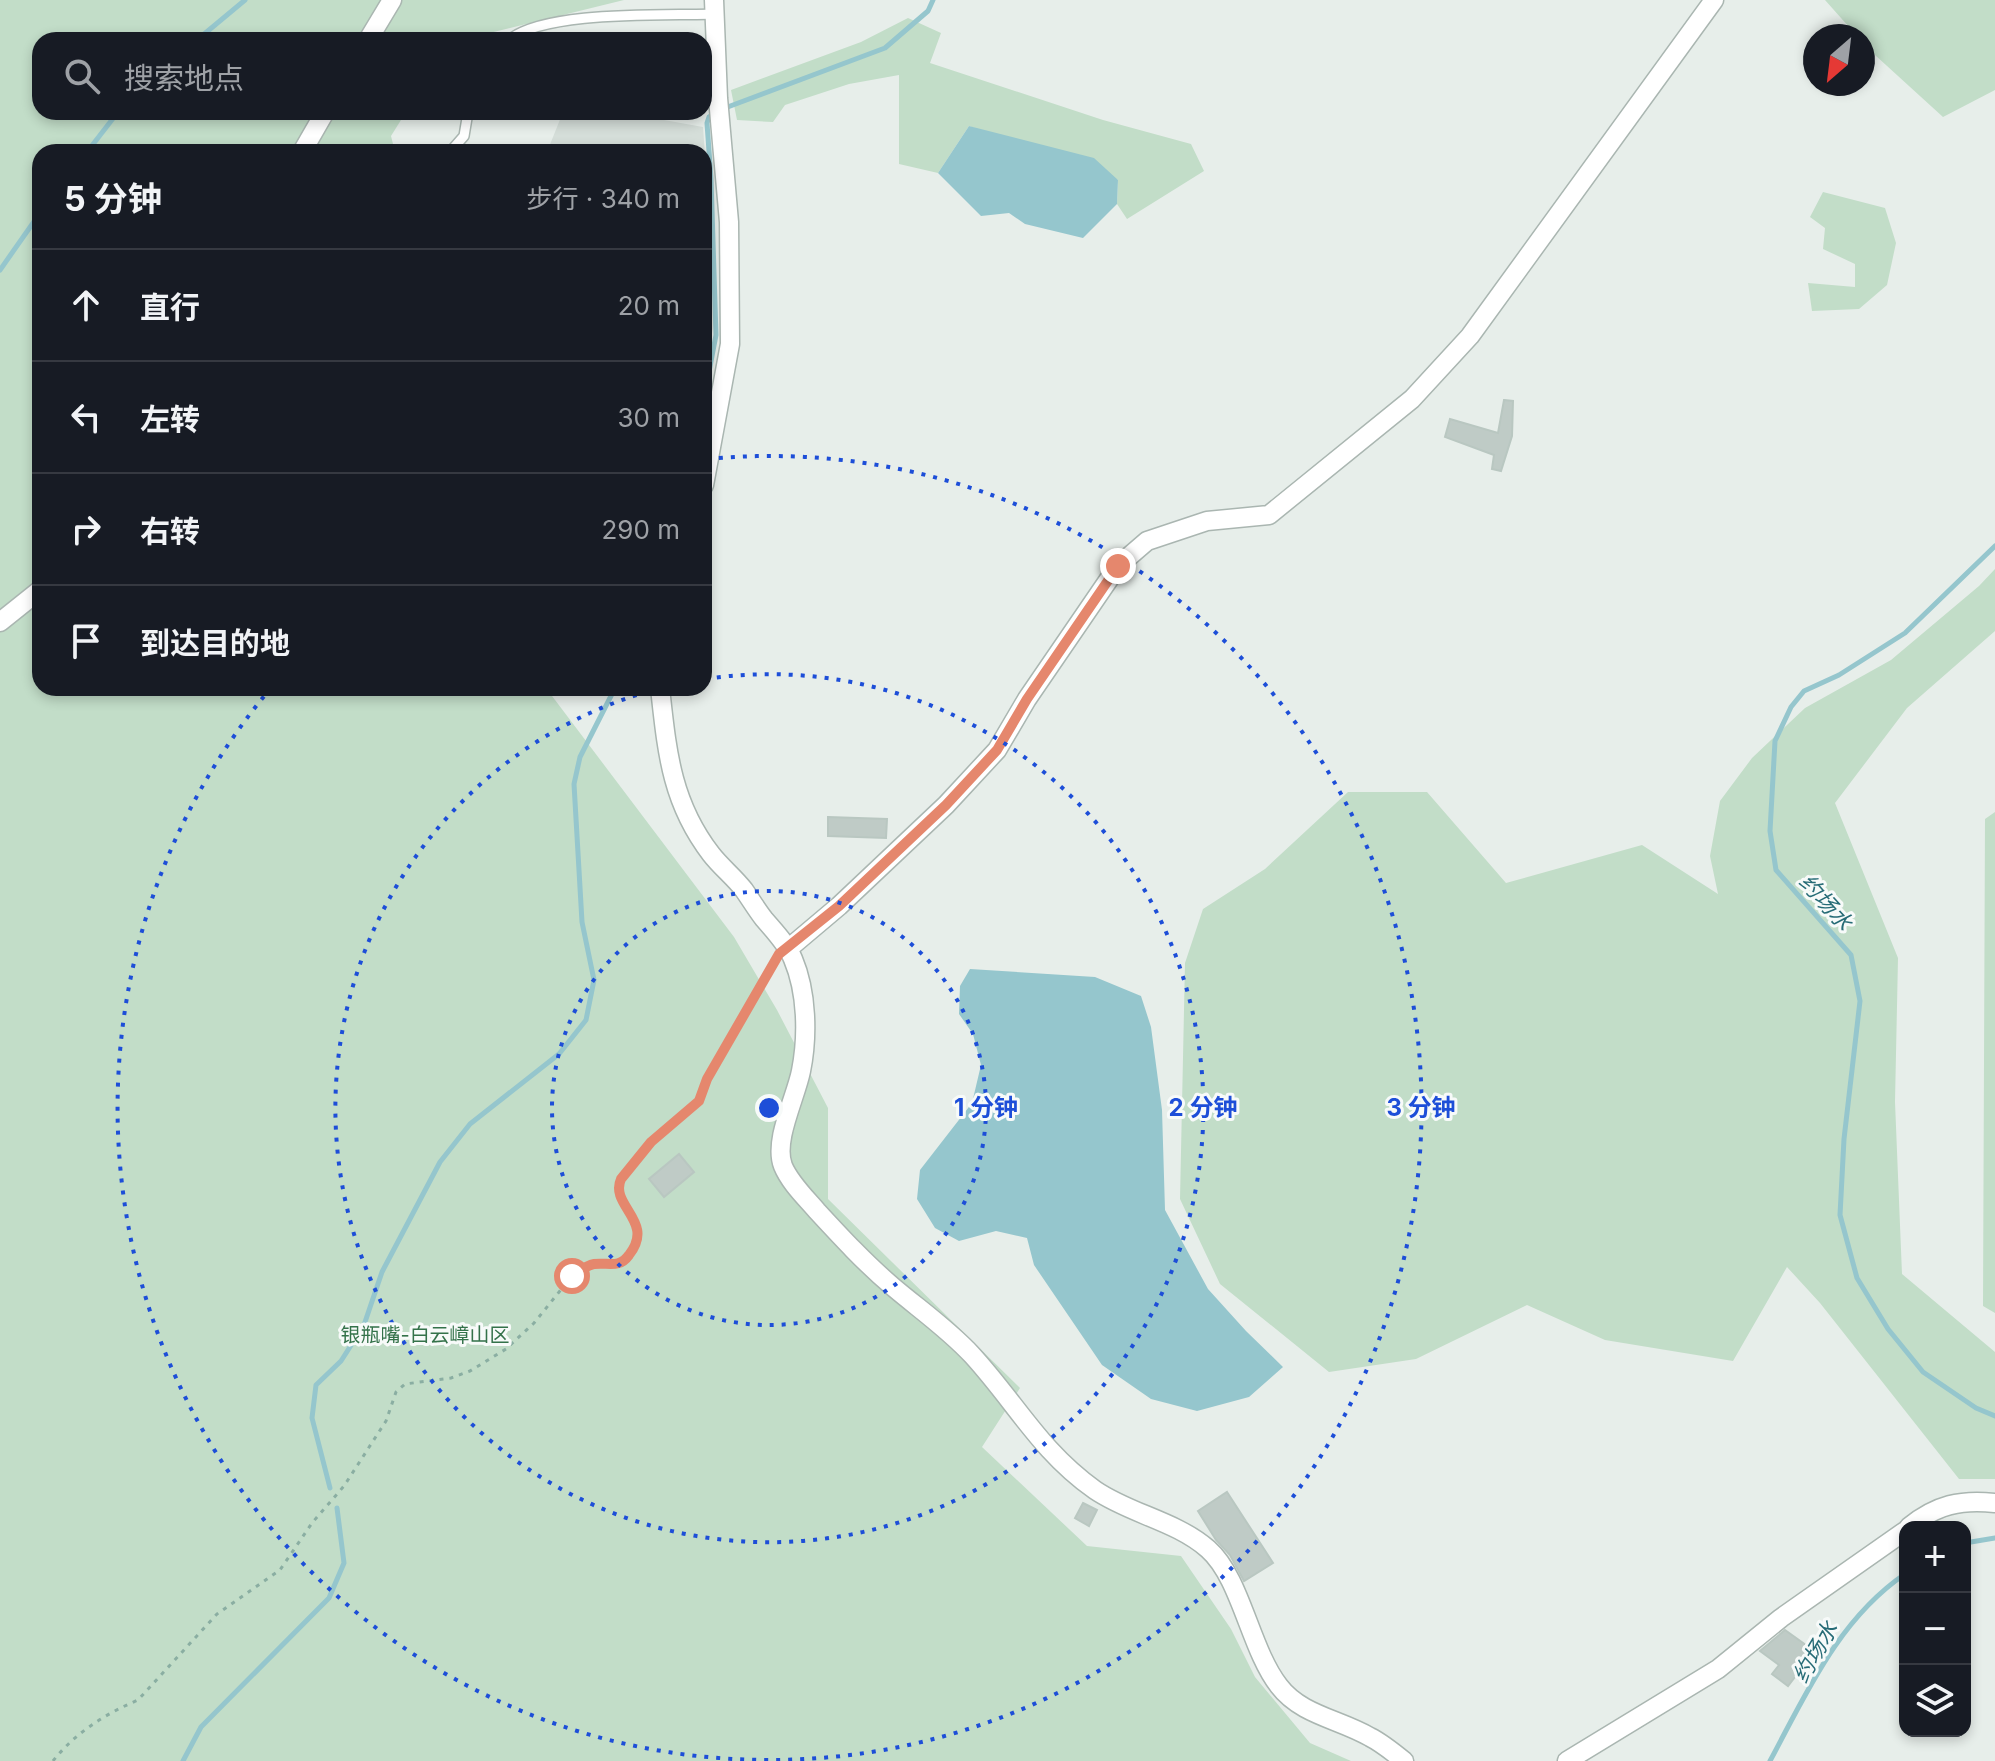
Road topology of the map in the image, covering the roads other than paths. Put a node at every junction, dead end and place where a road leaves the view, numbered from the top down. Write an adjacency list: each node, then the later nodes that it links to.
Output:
1 (392, 0): 4 (street)
2 (1714, 0): 14 (street)
3 (714, 7): 5 (lane); 10 (street)
4 (373, 32)
5 (529, 32)
6 (320, 120): 8 (street)
7 (467, 120): 9 (lane)
8 (307, 144)
9 (457, 144)
10 (712, 442)
11 (32, 596): 12 (street)
12 (0, 622)
13 (661, 696): 14 (street)
14 (788, 949): 18 (street)
15 (1995, 1503): 16 (street)
16 (1919, 1521)
17 (1899, 1535): 19 (street)
18 (1404, 1761)
19 (1567, 1761)

